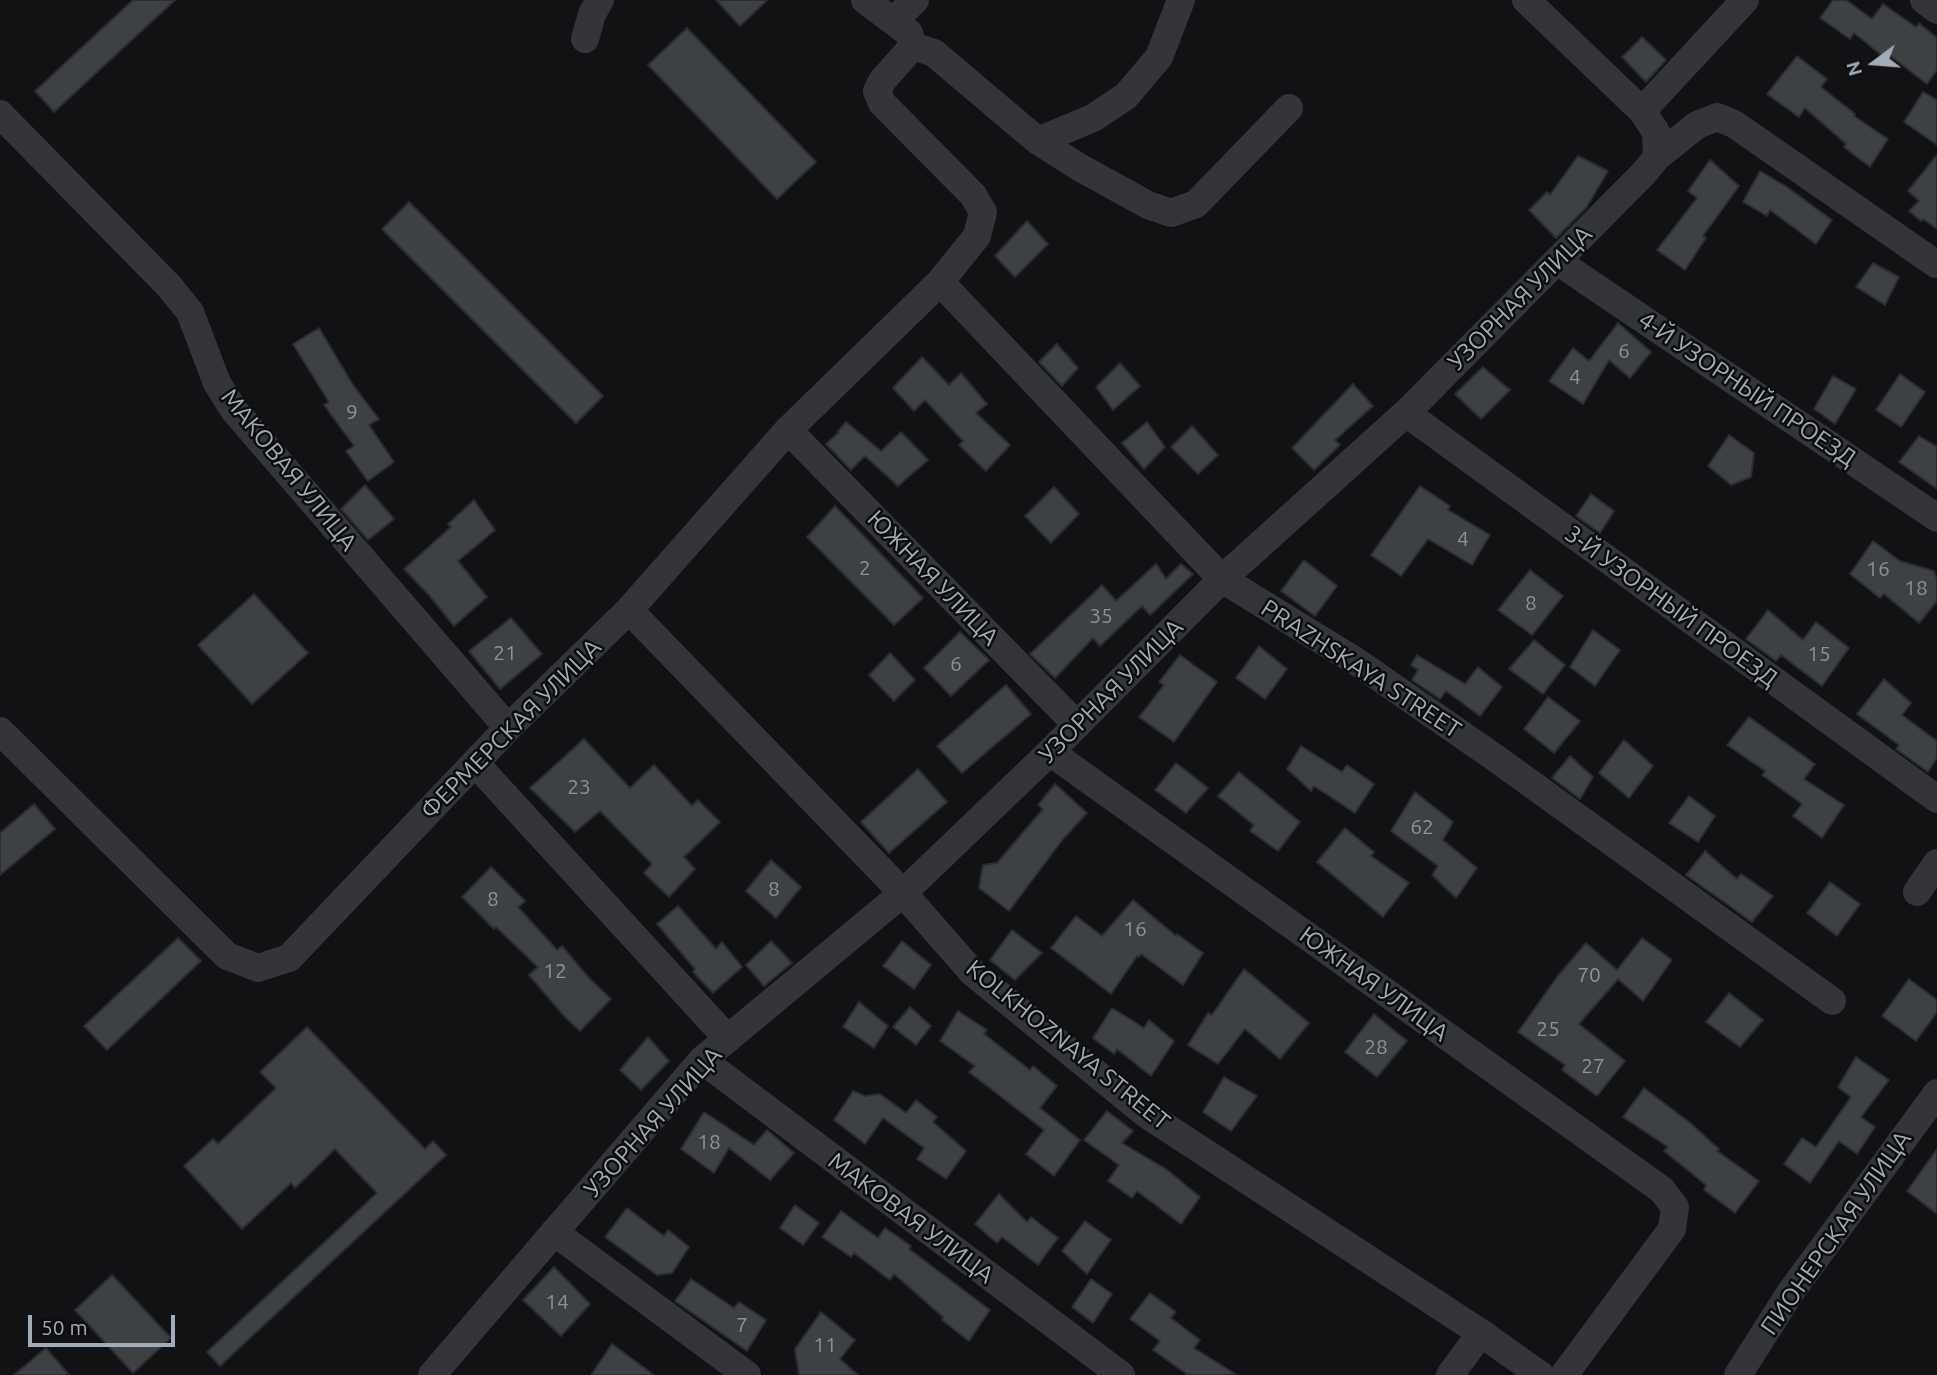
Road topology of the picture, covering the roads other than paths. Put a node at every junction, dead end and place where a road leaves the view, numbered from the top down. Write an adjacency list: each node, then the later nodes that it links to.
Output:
1 (600, 0): 10 (street)
2 (865, 0): 9 (street)
3 (915, 0): 9 (street)
4 (1181, 0): 15 (street)
5 (1526, 0): 13 (street)
6 (1745, 0): 13 (street)
7 (1923, 0): 8 (street)
8 (1937, 10)
9 (893, 21): 11 (street)
10 (585, 39)
11 (913, 46): 15 (street); 19 (street, ФЕРМЕРСКАЯ УЛИЦА)
12 (1289, 108): 15 (street)
13 (1642, 111): 16 (street)
14 (0, 114): 26 (street, МАКОВАЯ УЛИЦА)
15 (1038, 141)
16 (1657, 157): 17 (street, УЗОРНАЯ УЛИЦА); 18 (street, УЗОРНАЯ УЛИЦА)
17 (1557, 261): 20 (street, УЗОРНАЯ УЛИЦА); 22 (street, 4-Й УЗОРНЫЙ ПРОЕЗД)
18 (1936, 264)
19 (940, 282): 21 (street, ФЕРМЕРСКАЯ УЛИЦА); 23 (street, PRAZHSKAYA STREET)
20 (1406, 413): 23 (street, УЗОРНАЯ УЛИЦА); 30 (street, 3-Й УЗОРНЫЙ ПРОЕЗД)
21 (788, 430): 24 (street, ФЕРМЕРСКАЯ УЛИЦА); 25 (street, ЮЖНАЯ УЛИЦА)
22 (1937, 518)
23 (1222, 579): 25 (street, УЗОРНАЯ УЛИЦА); 34 (street, PRAZHSKAYA STREET)
24 (629, 610): 26 (street, ФЕРМЕРСКАЯ УЛИЦА); 33 (street, KOLKHOZNAYA STREET)
25 (1077, 725): 28 (street, УЗОРНАЯ УЛИЦА)
26 (508, 728): 29 (street, ФЕРМЕРСКАЯ УЛИЦА)
27 (0, 731): 29 (street, ФЕРМЕРСКАЯ УЛИЦА)
28 (1050, 752): 33 (street, УЗОРНАЯ УЛИЦА); 45 (street, ЮЖНАЯ УЛИЦА)
29 (475, 763): 35 (street)
30 (1937, 799)
31 (1937, 863): 32 (street)
32 (1917, 892)
33 (903, 893): 35 (street, УЗОРНАЯ УЛИЦА); 39 (street, KOLKHOZNAYA STREET)
34 (1832, 1001)
35 (728, 1039): 36 (street, УЗОРНАЯ УЛИЦА)
36 (702, 1060): 38 (street, УЗОРНАЯ УЛИЦА); 42 (street, МАКОВАЯ УЛИЦА)
37 (1937, 1093): 46 (street, ПИОНЕРСКАЯ УЛИЦА)
38 (554, 1232): 40 (street, УЗОРНАЯ УЛИЦА); 41 (street)
39 (1481, 1333): 43 (street); 44 (street, KOLKHOZNAYA STREET)
40 (432, 1375)
41 (747, 1375)
42 (1121, 1375)
43 (1450, 1375)
44 (1540, 1375)
45 (1564, 1375)
46 (1738, 1375)

